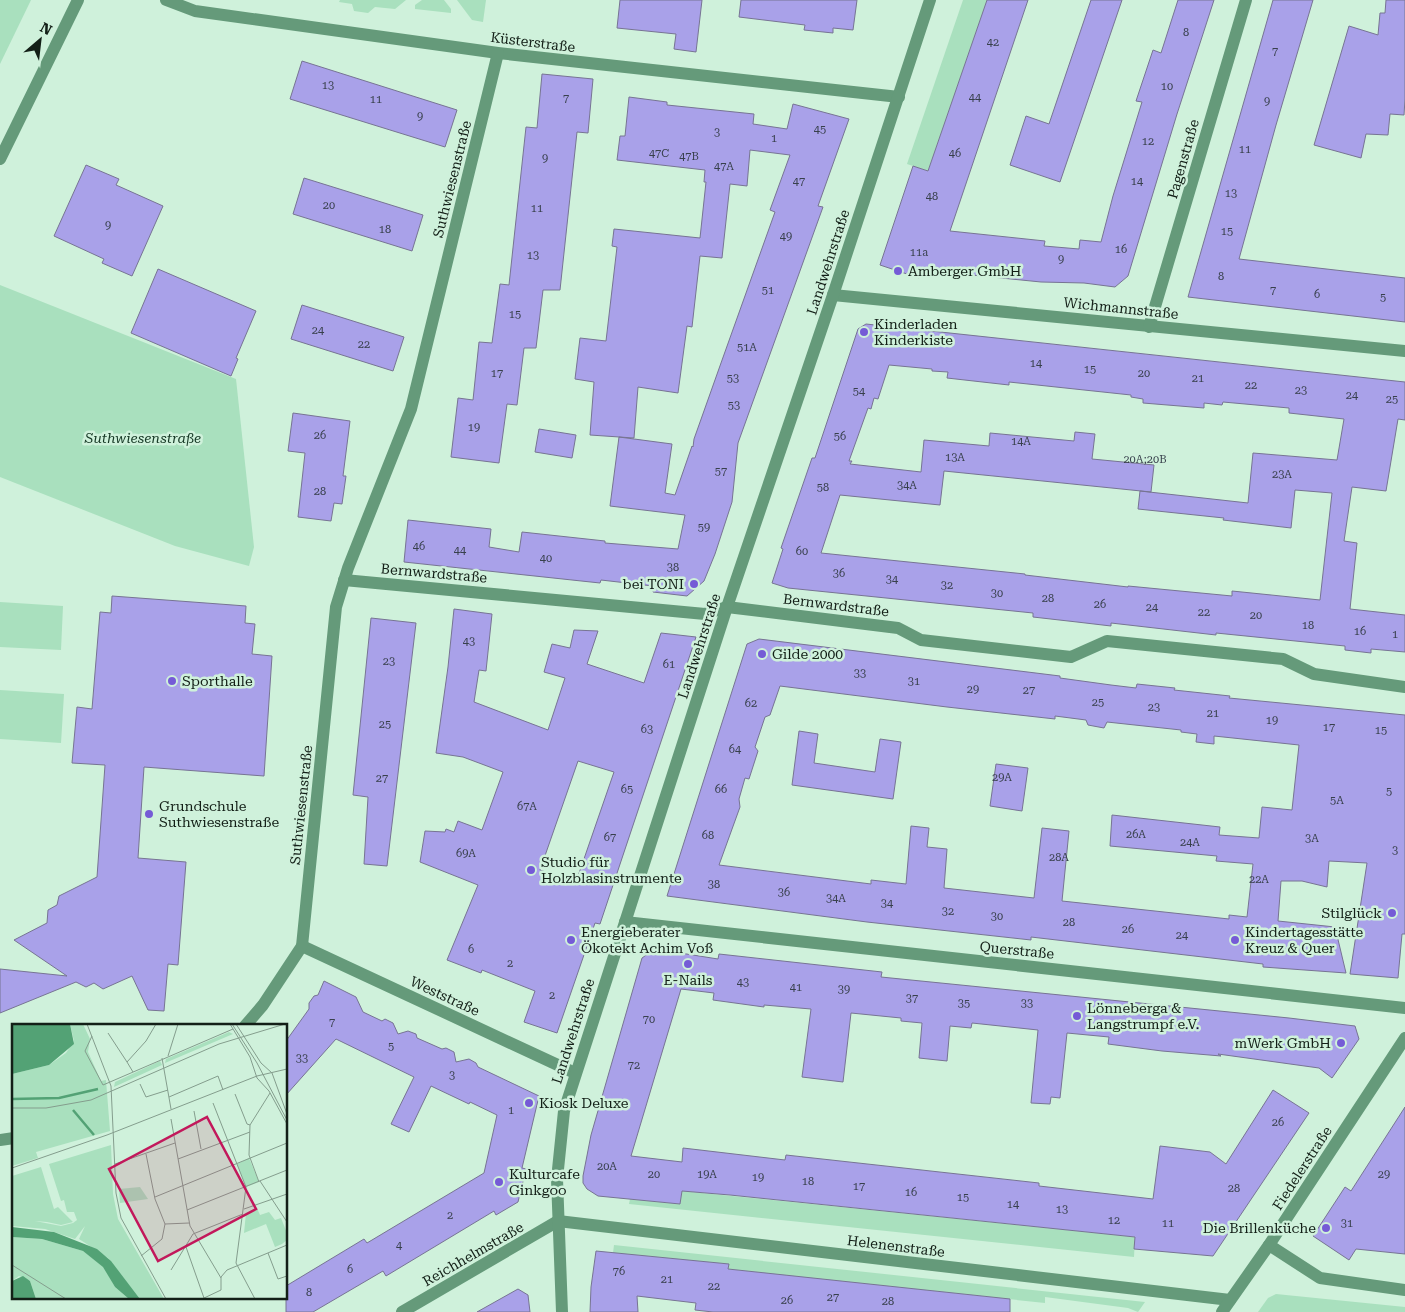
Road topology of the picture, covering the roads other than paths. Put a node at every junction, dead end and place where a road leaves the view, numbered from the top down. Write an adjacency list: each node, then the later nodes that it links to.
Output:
1 (78, 0): 7 (street)
2 (166, 0): 5 (street, Küsterstraße)
3 (930, 0): 6 (street, Landwehrstraße)
4 (1246, 0): 9 (street, Pagenstraße)
5 (498, 54): 6 (street, Küsterstraße); 11 (street, Suthwiesenstraße)
6 (899, 97): 8 (street, Landwehrstraße)
7 (0, 159)
8 (833, 295): 9 (street, Wichmannstraße); 12 (street, Landwehrstraße)
9 (1149, 327): 10 (street, Wichmannstraße)
10 (1405, 352)
11 (344, 580): 12 (street, Bernwardstraße); 15 (street, Suthwiesenstraße)
12 (727, 607): 13 (street, Bernwardstraße); 14 (street, Landwehrstraße)
13 (1405, 687)
14 (625, 922): 16 (street, Querstraße); 19 (street, Landwehrstraße)
15 (302, 946): 17 (street, Suthwiesenstraße); 19 (street, Weststraße)
16 (1405, 1008)
17 (247, 1024)
18 (1405, 1038): 21 (street, Fiedelerstraße)
19 (575, 1073): 20 (street, Landwehrstraße)
20 (558, 1221): 23 (street, Helenenstraße); 24 (street, Reichhelmstraße); 25 (street, Landwehrstraße)
21 (1269, 1245): 22 (street); 23 (street, Fiedelerstraße)
22 (1405, 1290)
23 (1230, 1300): 26 (street, Fiedelerstraße)
24 (402, 1312)
25 (562, 1312)
26 (1222, 1312)

